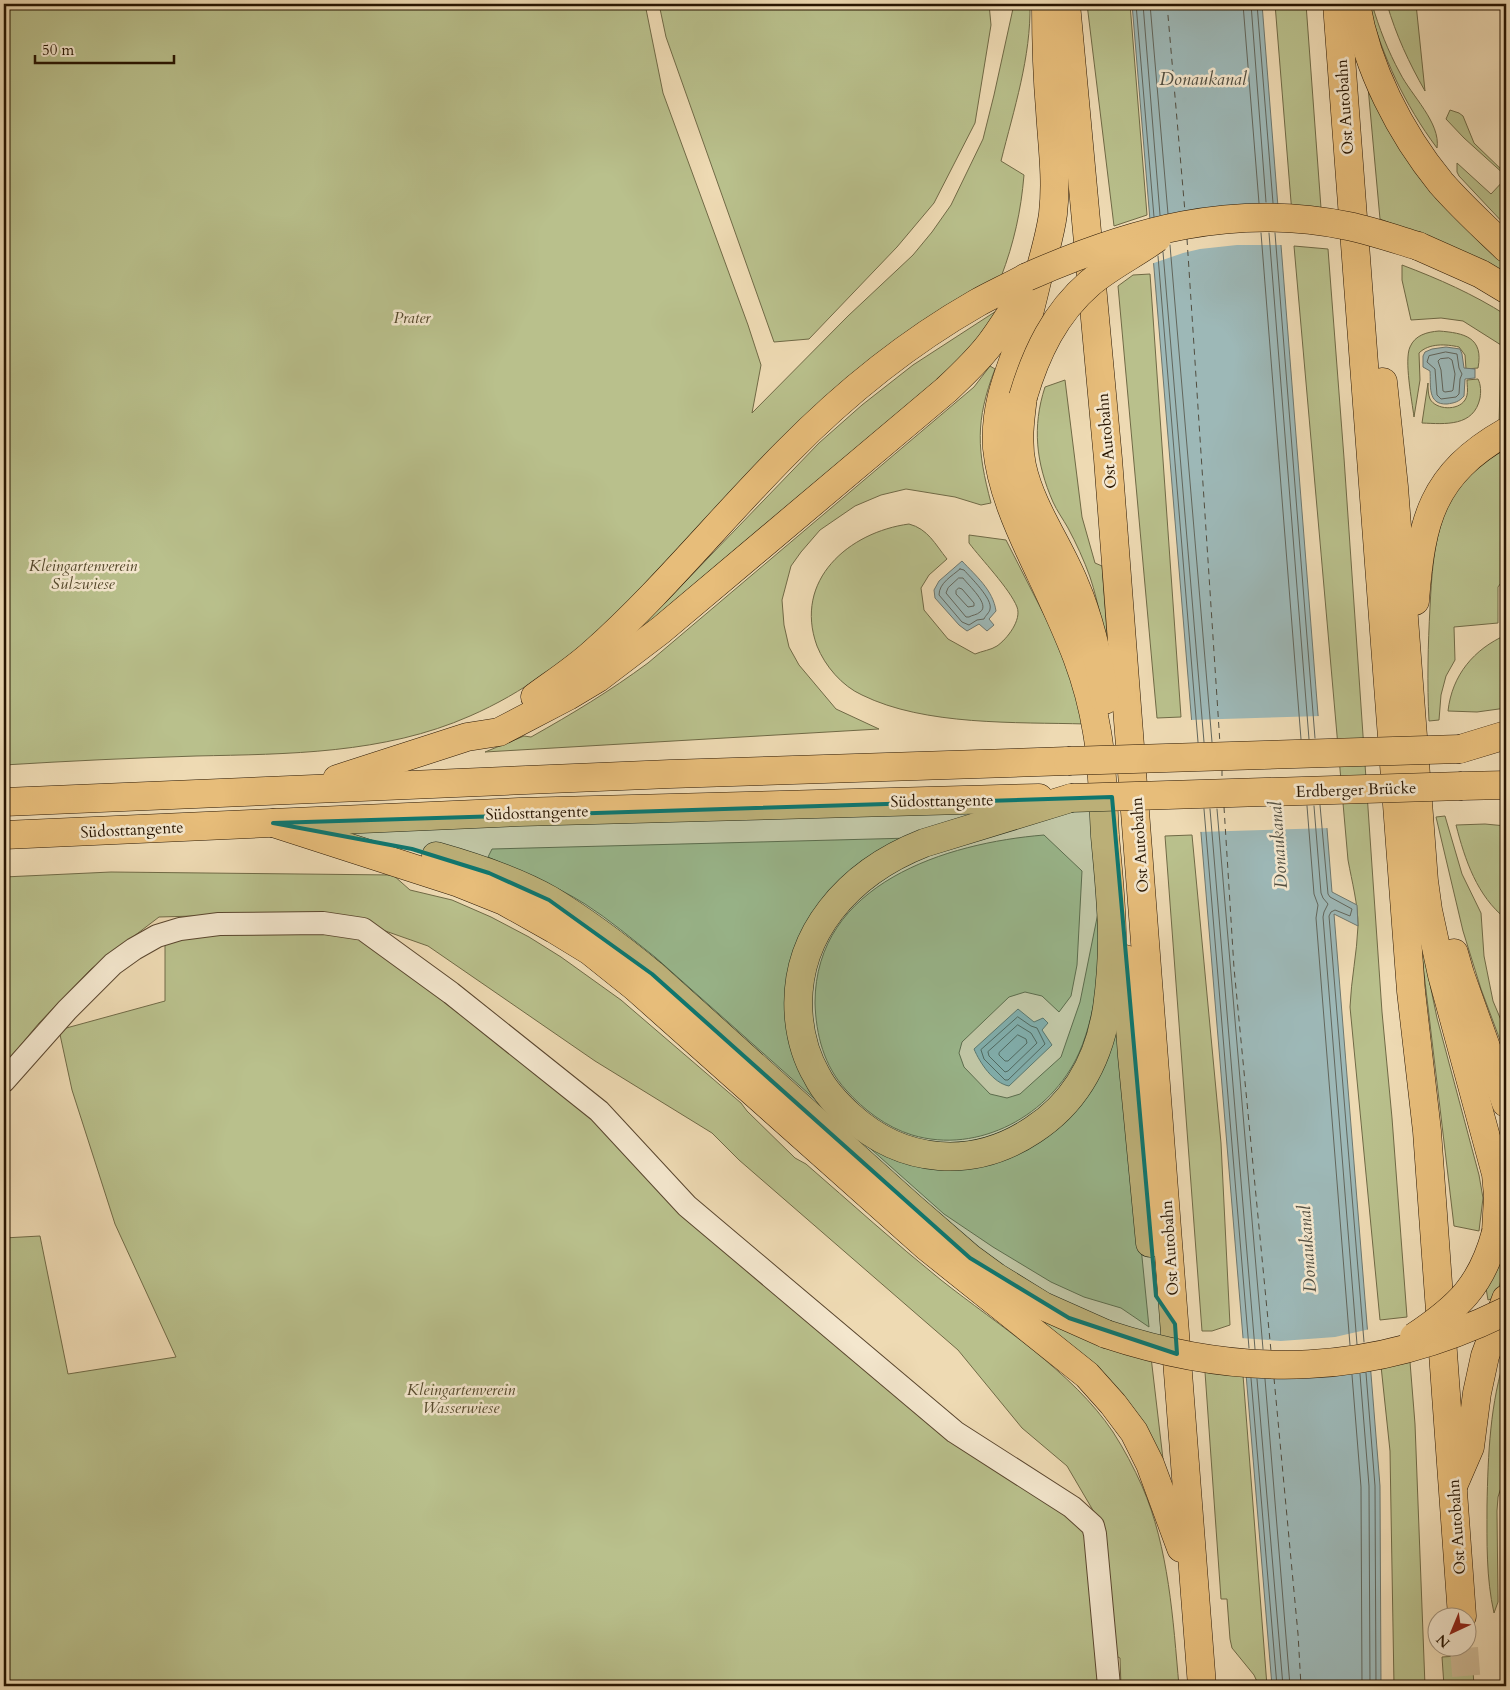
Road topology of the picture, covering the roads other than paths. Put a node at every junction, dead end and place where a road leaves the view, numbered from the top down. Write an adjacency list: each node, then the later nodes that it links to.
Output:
1 (1047, 4): 8 (highway)
2 (1066, 4): 25 (highway, Ost Autobahn)
3 (1337, 4): 27 (highway, Ost Autobahn)
4 (1344, 4): 26 (highway, bridge)
5 (1356, 4): 7 (highway)
6 (1174, 226): 9 (highway, bridge); 12 (highway, bridge); 25 (highway, bridge)
7 (1506, 248)
8 (1039, 275): 12 (highway); 17 (highway)
9 (1506, 290)
10 (1506, 432): 22 (highway)
11 (1506, 735): 14 (highway)
12 (467, 738): 16 (highway)
13 (1506, 748): 14 (highway)
14 (1460, 749): 16 (highway, Südosttangente, bridge)
15 (1506, 785): 17 (highway, Erdberger Brücke, bridge)
16 (298, 790): 18 (highway, Südosttangente)
17 (1071, 798): 19 (highway, Südosttangente)
18 (4, 802)
19 (273, 823): 20 (highway, Südosttangente); 26 (highway, bridge); 28 (highway)
20 (4, 835)
21 (4, 1081): 30 (street)
22 (1506, 1103)
23 (1506, 1299): 27 (highway)
24 (1506, 1310): 26 (highway, bridge)
25 (1175, 1324): 28 (highway, Ost Autobahn)
26 (1390, 1353)
27 (1453, 1485): 29 (highway, Ost Autobahn)
28 (1193, 1580): 31 (highway, Ost Autobahn)
29 (1461, 1608)
30 (1109, 1686)
31 (1202, 1686)

